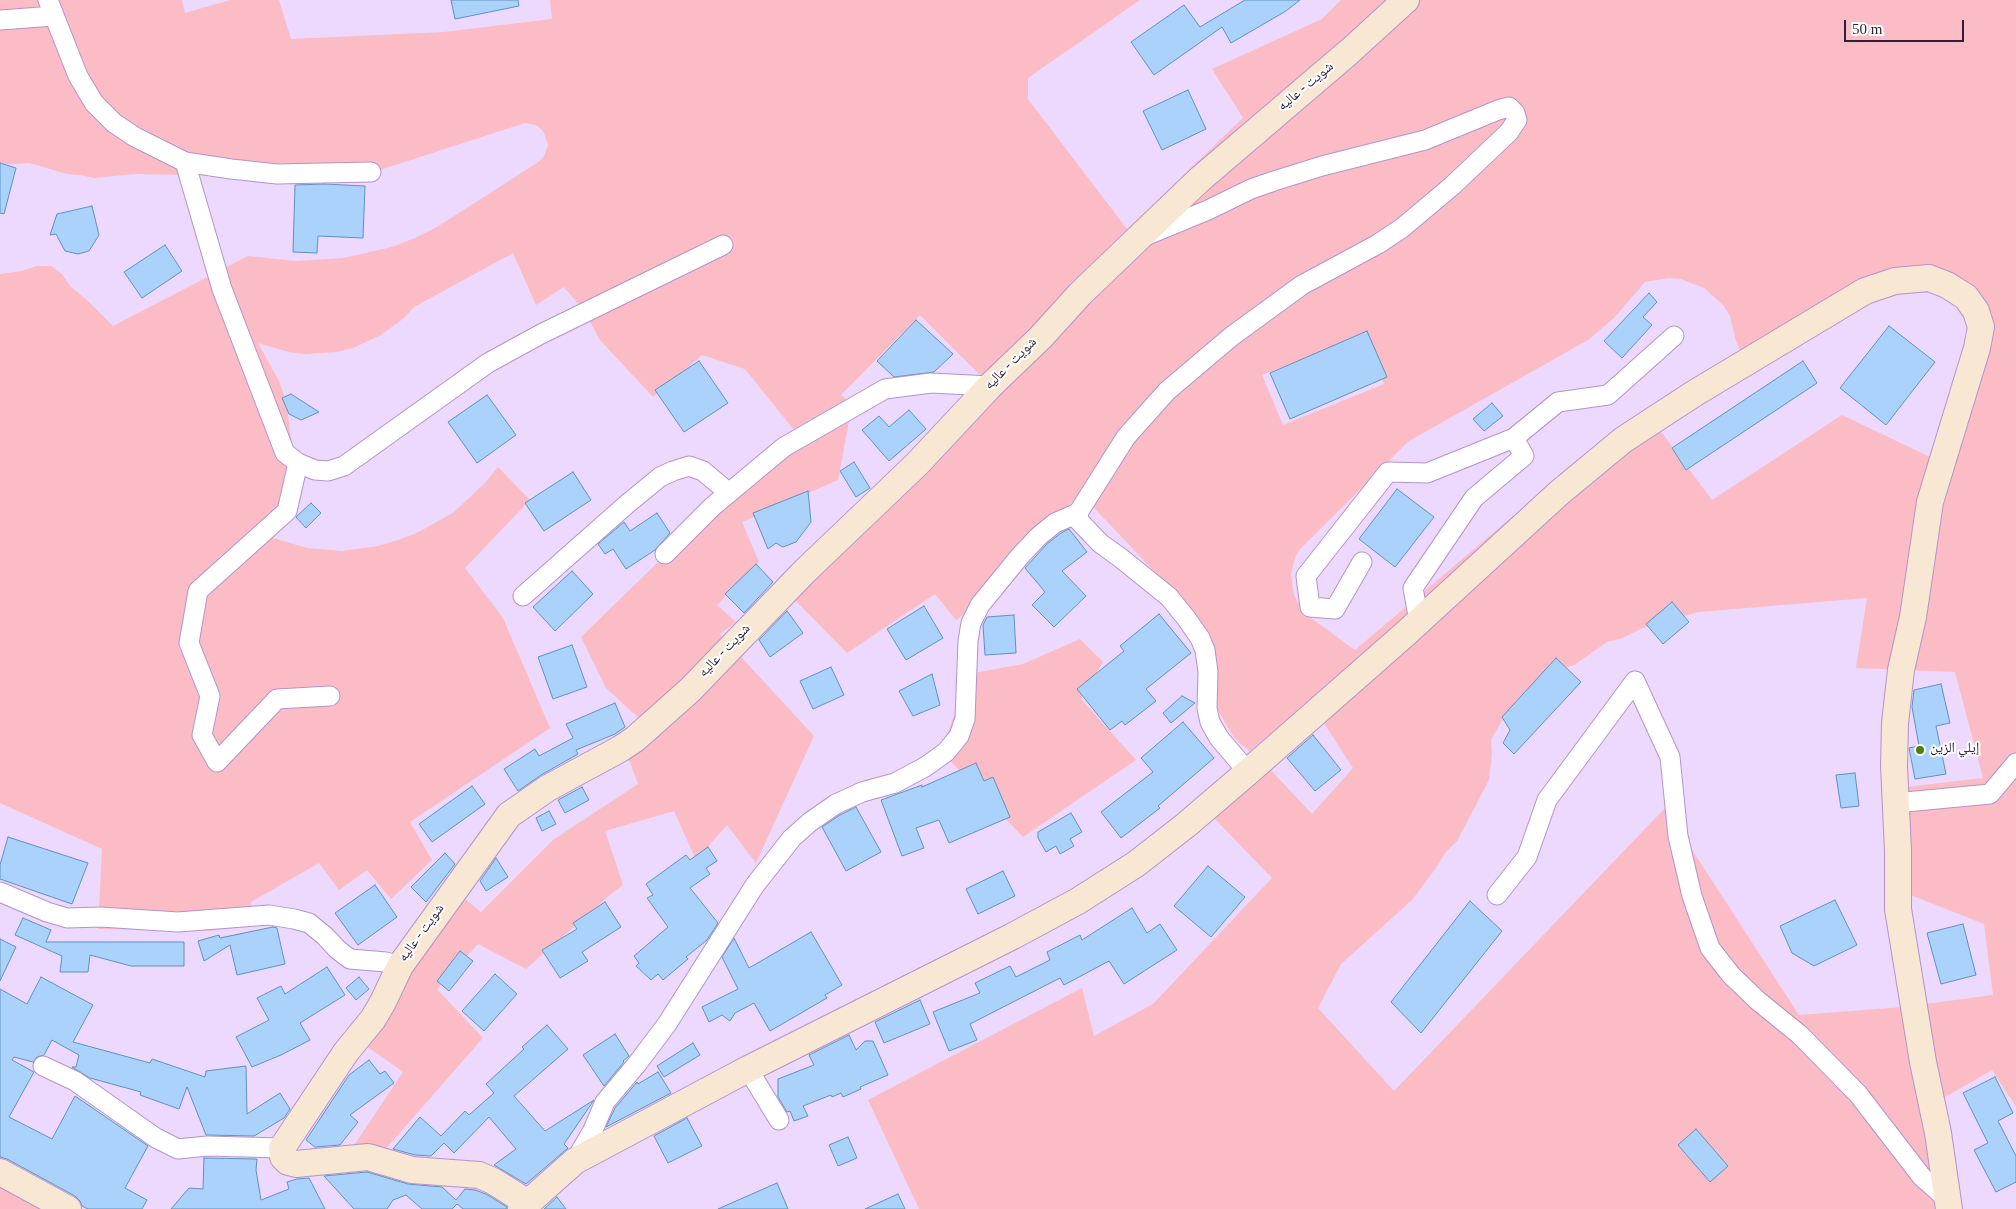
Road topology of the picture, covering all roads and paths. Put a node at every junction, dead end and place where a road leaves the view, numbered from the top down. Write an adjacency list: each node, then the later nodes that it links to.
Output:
1 (1406, 0): 6 (main road, شويت - عاليه)
2 (51, 8): 3 (street); 4 (street)
3 (0, 20)
4 (185, 162): 5 (street); 11 (street)
5 (371, 172)
6 (1137, 239): 9 (main road, شويت - عاليه); 13 (street)
7 (723, 246): 11 (street)
8 (1674, 336): 10 (street)
9 (990, 386): 12 (street); 24 (main road, شويت - عاليه)
10 (1514, 438): 15 (street); 17 (street)
11 (298, 463): 18 (street)
12 (729, 493): 14 (street); 16 (street)
13 (1078, 513): 20 (street); 29 (street)
14 (665, 554)
15 (1362, 562)
16 (523, 596)
17 (1419, 621): 20 (main road); 21 (main road)
18 (330, 696)
19 (2016, 764): 21 (street)
20 (1248, 772): 26 (main road)
21 (1895, 803): 31 (main road)
22 (0, 892): 24 (street)
23 (1497, 895): 31 (street)
24 (400, 966): 28 (main road, شويت - عاليه)
25 (43, 1066): 28 (street)
26 (748, 1069): 27 (street); 29 (main road)
27 (779, 1120)
28 (282, 1148): 32 (main road)
29 (575, 1161): 32 (main road)
30 (0, 1172): 33 (main road)
31 (1948, 1204)
32 (524, 1206)
33 (68, 1209)

